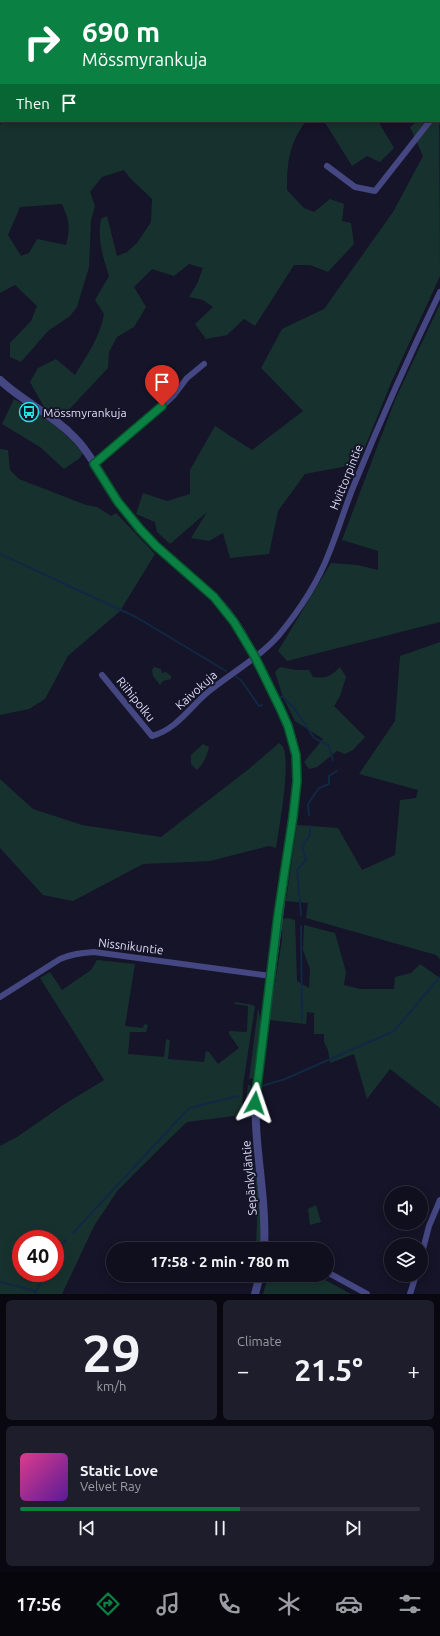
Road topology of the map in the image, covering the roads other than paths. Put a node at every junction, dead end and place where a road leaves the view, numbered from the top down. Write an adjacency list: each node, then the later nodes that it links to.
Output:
1 (429, 122): 2 (street)
2 (327, 166)
3 (440, 292): 7 (street, Hvittorpintie)
4 (204, 364): 6 (street)
5 (0, 380): 6 (street, Sepänkyläntie)
6 (94, 464): 7 (street, Sepänkyläntie)
7 (255, 657): 9 (street, Kaivokuja); 10 (street, Sepänkyläntie)
8 (102, 675): 9 (street, Riihipolku)
9 (152, 736)
10 (271, 976): 11 (street, Nissnikuntie); 14 (street, Sepänkyläntie)
11 (0, 997)
12 (440, 1200): 13 (street)
13 (427, 1238)
14 (264, 1242)
15 (334, 1276): 19 (street)
16 (258, 1282): 18 (street)
17 (414, 1282): 20 (street)
18 (255, 1294)
19 (366, 1294)
20 (410, 1294)

